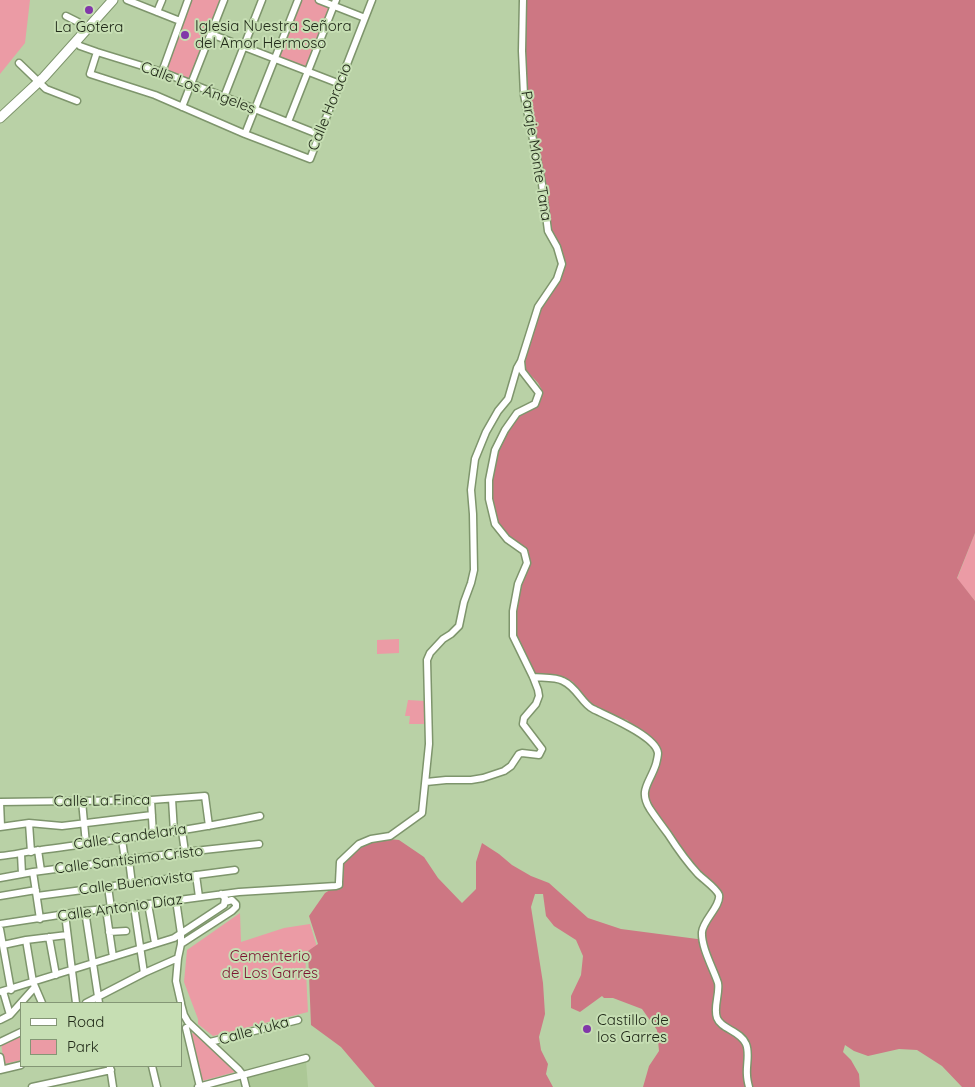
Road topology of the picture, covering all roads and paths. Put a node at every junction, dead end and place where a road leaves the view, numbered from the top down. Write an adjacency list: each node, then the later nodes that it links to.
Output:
1 (113, 0): 16 (main road)
2 (127, 0): 12 (street)
3 (162, 0): 12 (street)
4 (188, 0): 15 (street)
5 (224, 0): 17 (street)
6 (262, 0): 19 (street)
7 (298, 0): 21 (street)
8 (319, 0): 11 (street)
9 (372, 0): 14 (street, Calle Horacio)
10 (523, 0): 36 (street, Paraje Monte Tana)
11 (335, 3): 14 (street); 24 (street)
12 (157, 12): 15 (street)
13 (66, 16): 16 (street)
14 (365, 18): 27 (street, Calle Horacio)
15 (180, 21): 23 (street)
16 (87, 30): 18 (main road)
17 (211, 34): 19 (street); 26 (street)
18 (76, 42): 20 (street, Calle Los Ángeles); 25 (main road)
19 (244, 47): 21 (street); 28 (street)
20 (97, 52): 23 (street, Calle Los Ángeles); 30 (street)
21 (274, 59): 24 (street); 31 (street)
22 (19, 62): 25 (street)
23 (162, 72): 26 (street, Calle Los Ángeles)
24 (308, 72): 27 (street); 33 (street)
25 (38, 82): 29 (street); 32 (main road)
26 (191, 84): 28 (street, Calle Los Ángeles); 30 (street)
27 (340, 84): 35 (street, Calle Horacio)
28 (224, 97): 31 (street, Calle Los Ángeles)
29 (77, 101)
30 (182, 107): 34 (street)
31 (254, 109): 33 (street, Calle Los Ángeles); 34 (street)
32 (0, 118)
33 (288, 122): 35 (street, Calle Los Ángeles)
34 (245, 134): 35 (street, Calle Horacio)
35 (320, 135)
36 (522, 361): 37 (street); 38 (street, Paraje Monte Tana)
37 (533, 677): 38 (street); 131 (street)
38 (426, 782): 68 (street, Paraje Monte Tana)
39 (172, 799): 40 (street, Calle La Finca); 48 (street, Calle La Finca); 50 (street)
40 (151, 800): 41 (street, Calle La Finca); 43 (street)
41 (82, 801): 42 (street, Calle La Finca); 46 (street)
42 (0, 802): 47 (street)
43 (152, 814): 46 (street); 51 (street)
44 (260, 816): 48 (street, Calle Candelaria)
45 (29, 823): 46 (street); 47 (street); 55 (street)
46 (83, 824): 53 (street)
47 (0, 826)
48 (209, 826): 49 (street, Calle Candelaria)
49 (182, 831): 50 (street, Calle Candelaria); 56 (street)
50 (174, 832): 51 (street, Calle Candelaria)
51 (153, 835): 52 (street, Calle Candelaria)
52 (122, 840): 53 (street, Calle Candelaria); 59 (street)
53 (86, 844): 55 (street, Calle Candelaria)
54 (259, 844): 56 (street, Calle Santísimo Cristo)
55 (35, 851): 57 (street, Calle Candelaria); 61 (street)
56 (185, 852): 59 (street, Calle Santísimo Cristo)
57 (21, 854): 58 (street, Calle Candelaria); 63 (street)
58 (0, 856)
59 (127, 860): 61 (street, Calle Santísimo Cristo); 66 (street)
60 (236, 870): 64 (street, Calle Buenavista)
61 (41, 871): 62 (street, Calle Santísimo Cristo)
62 (33, 872): 63 (street, Calle Santísimo Cristo); 70 (street)
63 (22, 874): 65 (street, Calle Santísimo Cristo)
64 (196, 875): 66 (street, Calle Buenavista); 73 (street)
65 (0, 878)
66 (132, 884): 67 (street, Calle Buenavista)
67 (108, 886): 70 (street, Calle Buenavista); 79 (street)
68 (336, 886): 69 (street, Calle Antonio Díaz)
69 (237, 892): 71 (street, Calle Antonio Díaz); 76 (street)
70 (36, 893): 72 (street, Calle Buenavista); 82 (street)
71 (221, 894): 73 (street, Calle Antonio Díaz); 75 (street)
72 (0, 896)
73 (199, 897): 74 (street, Calle Antonio Díaz)
74 (176, 900): 77 (street, Calle Antonio Díaz); 87 (street)
75 (225, 902): 76 (street); 87 (street)
76 (235, 902): 92 (street)
77 (148, 904): 78 (street, Calle Antonio Díaz); 91 (street)
78 (134, 906): 79 (street, Calle Antonio Díaz); 94 (street)
79 (108, 908): 80 (street, Calle Antonio Díaz); 86 (street)
80 (85, 911): 81 (street, Calle Antonio Díaz); 98 (street)
81 (65, 914): 82 (street, Calle Antonio Díaz); 88 (street)
82 (40, 919): 83 (street, Calle Antonio Díaz)
83 (0, 924)
84 (0, 929): 93 (street)
85 (126, 931): 86 (street)
86 (109, 932): 96 (street)
87 (181, 934): 91 (street); 92 (street)
88 (67, 935): 89 (street); 99 (street)
89 (48, 937): 90 (street); 101 (street)
90 (26, 940): 93 (street); 102 (street)
91 (156, 943): 94 (street)
92 (181, 944): 97 (street)
93 (3, 945): 95 (street)
94 (140, 948): 96 (street); 100 (street)
95 (2, 952): 103 (street)
96 (113, 957): 98 (street)
97 (178, 958): 100 (street); 109 (street)
98 (92, 963): 99 (street); 105 (street)
99 (72, 970): 101 (street); 108 (street)
100 (144, 973): 105 (street)
101 (56, 975): 102 (street)
102 (34, 985): 103 (street); 106 (street); 107 (street)
103 (11, 990): 104 (street)
104 (1, 992): 112 (street)
105 (99, 1000)
106 (21, 1002)
107 (42, 1002)
108 (76, 1002)
109 (181, 1002)
110 (20, 1003): 112 (street)
111 (182, 1007): 115 (street)
112 (10, 1016): 113 (street)
113 (0, 1020)
114 (298, 1020): 118 (street, Calle Yuka)
115 (186, 1027): 118 (street); 129 (street)
116 (20, 1032): 117 (street)
117 (0, 1042)
118 (210, 1042): 125 (street)
119 (0, 1057): 124 (street)
120 (306, 1058): 125 (street)
121 (20, 1065): 124 (street)
122 (152, 1067): 128 (street)
123 (110, 1068): 126 (street); 127 (street)
124 (1, 1070)
125 (243, 1076): 129 (street); 130 (street)
126 (32, 1087)
127 (113, 1087)
128 (157, 1087)
129 (199, 1087)
130 (246, 1087)
131 (749, 1087)

